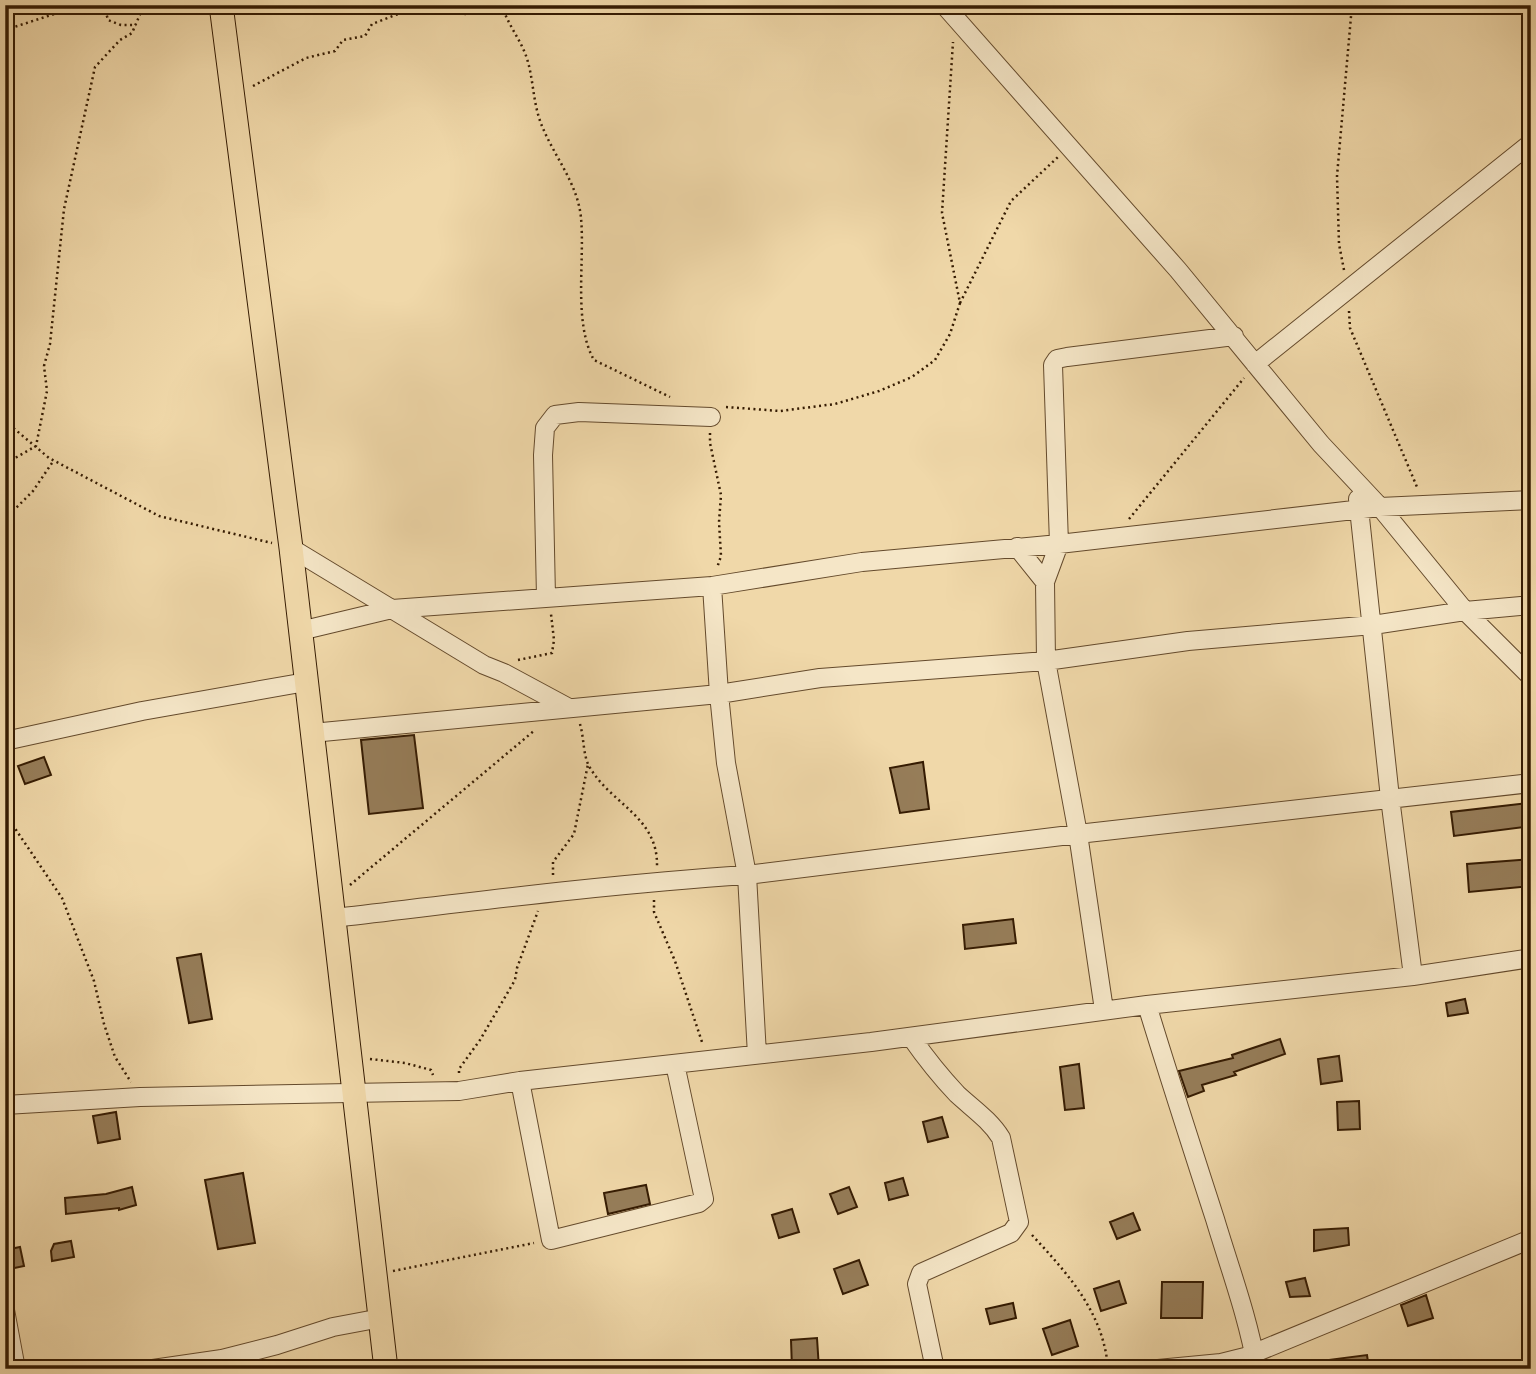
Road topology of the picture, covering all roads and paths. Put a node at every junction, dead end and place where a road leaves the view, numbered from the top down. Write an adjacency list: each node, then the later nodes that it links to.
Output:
1 (82, 5): 11 (path)
2 (104, 5): 10 (path)
3 (144, 5): 10 (path)
4 (221, 5): 12 (main road)
5 (407, 5): 12 (path)
6 (450, 5): 7 (path)
7 (488, 5)
8 (502, 5): 18 (path)
9 (949, 11): 14 (street); 15 (path)
10 (136, 24): 21 (path)
11 (5, 30)
12 (234, 96): 32 (main road)
13 (1531, 143): 17 (street)
14 (1069, 146): 15 (path); 16 (street)
15 (960, 303): 19 (path)
16 (1234, 336): 17 (street); 30 (street)
17 (1255, 364): 24 (street); 29 (path)
18 (676, 400)
19 (711, 417): 34 (path); 35 (street)
20 (5, 421): 21 (path)
21 (36, 446): 22 (path); 23 (path)
22 (5, 460)
23 (54, 460): 28 (path); 32 (path)
24 (1357, 484): 26 (street); 27 (street)
25 (1531, 499): 26 (street)
26 (1380, 507): 27 (street); 38 (street)
27 (1360, 510): 29 (street); 39 (street)
28 (5, 519)
29 (1115, 536): 30 (street)
30 (1059, 544): 31 (street); 33 (street)
31 (1017, 547): 33 (street); 34 (street)
32 (291, 548): 37 (street); 40 (main road)
33 (1045, 582): 41 (street)
34 (712, 586): 35 (street); 45 (street)
35 (547, 597): 37 (street); 42 (path)
36 (1531, 605): 38 (street)
37 (392, 609): 40 (street); 42 (street)
38 (1465, 611): 39 (street); 43 (street)
39 (1373, 625): 41 (street); 51 (street)
40 (300, 631): 44 (main road)
41 (1046, 661): 45 (street); 53 (street)
42 (484, 665): 46 (street)
43 (1531, 677)
44 (306, 682): 47 (main road); 48 (street)
45 (719, 694): 46 (street); 54 (street)
46 (564, 709): 47 (street); 56 (path)
47 (312, 733): 56 (main road)
48 (5, 741)
49 (588, 764): 55 (path)
50 (1531, 783): 51 (street)
51 (1390, 798): 53 (street); 58 (street)
52 (5, 810): 69 (path)
53 (1078, 834): 54 (street); 60 (street)
54 (747, 875): 55 (street); 62 (street)
55 (541, 892): 56 (street); 66 (path)
56 (332, 909): 63 (main road)
57 (1531, 958): 58 (street)
58 (1413, 976): 59 (street)
59 (1147, 1005): 60 (street); 77 (street)
60 (1104, 1010): 61 (street)
61 (911, 1037): 62 (street); 71 (street)
62 (757, 1055): 64 (street)
63 (350, 1056): 67 (path); 68 (main road)
64 (675, 1064): 65 (street); 73 (street)
65 (520, 1081): 66 (street); 73 (street)
66 (459, 1091): 67 (street)
67 (439, 1093): 68 (street)
68 (355, 1094): 69 (street); 74 (main road)
69 (140, 1097): 70 (street)
70 (5, 1105)
71 (1019, 1222): 81 (street); 82 (path)
72 (1531, 1239): 77 (street)
73 (551, 1240): 74 (path)
74 (375, 1274): 76 (main road)
75 (5, 1310): 78 (street)
76 (380, 1318): 79 (street); 80 (main road)
77 (1256, 1361): 83 (street)
78 (16, 1369)
79 (153, 1369)
80 (386, 1369)
81 (935, 1369)
82 (1108, 1369)
83 (1158, 1369)

